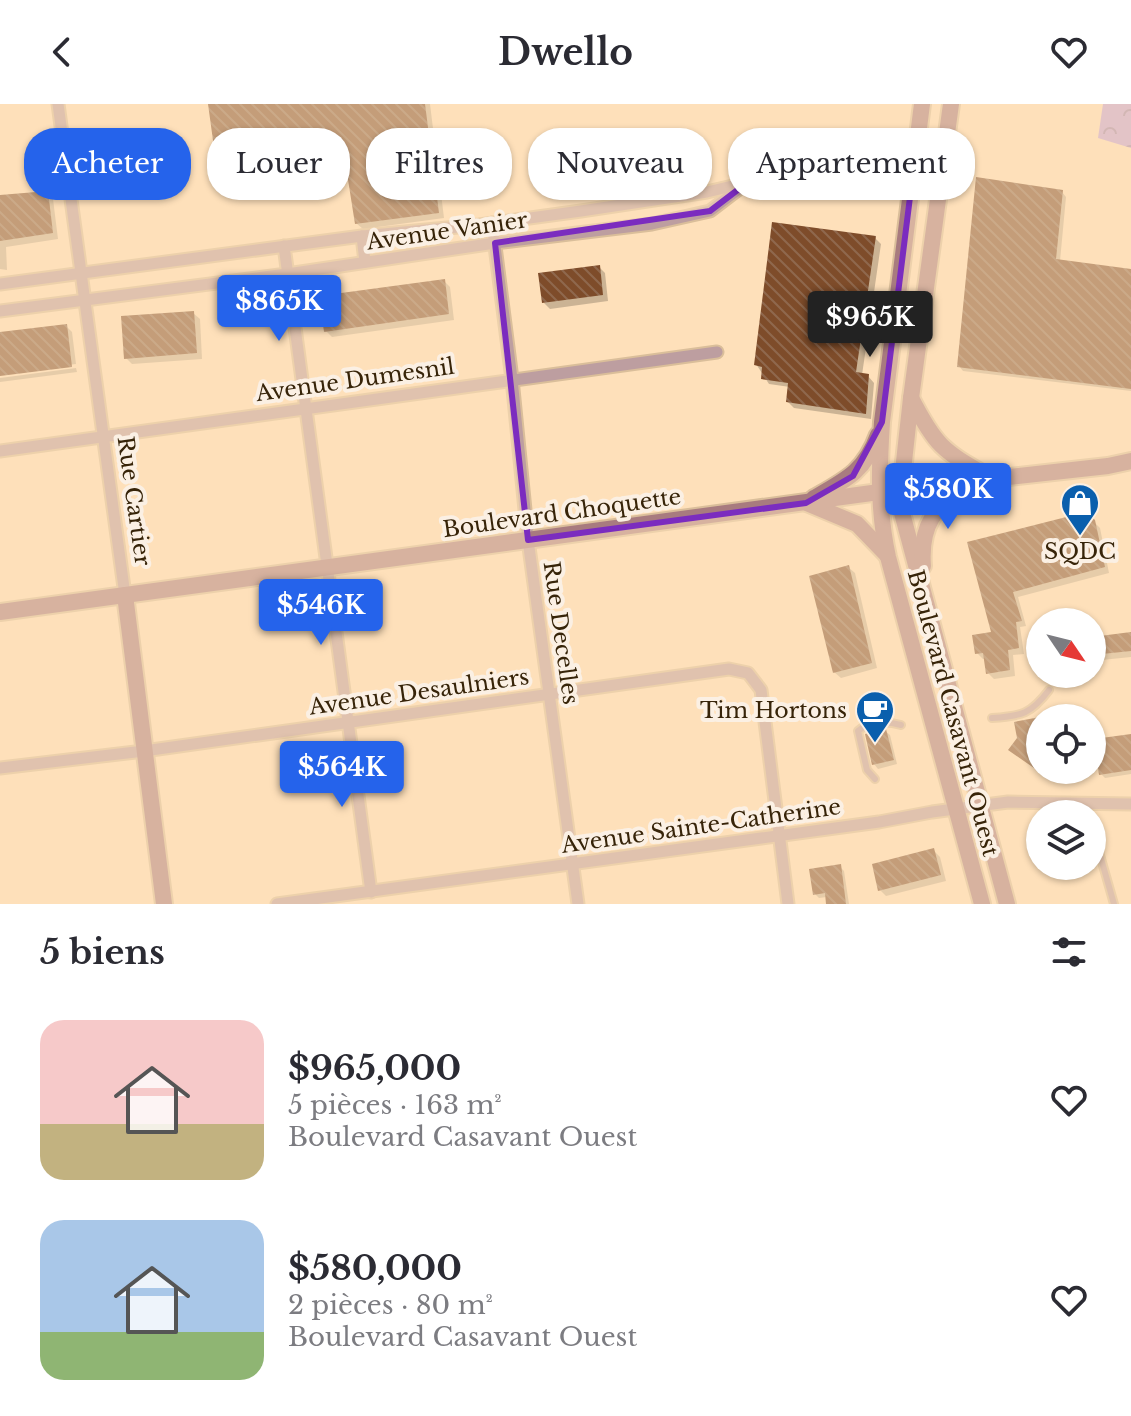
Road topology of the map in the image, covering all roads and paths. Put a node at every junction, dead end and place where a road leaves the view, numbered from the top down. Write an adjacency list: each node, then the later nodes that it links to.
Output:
1 (58, 104): 17 (street, Rue Cartier)
2 (922, 104): 4 (main road, Boulevard Casavant Ouest)
3 (951, 104): 5 (main road, Boulevard Casavant Ouest)
4 (919, 128)
5 (948, 128)
6 (728, 187): 10 (street, Avenue Vanier)
7 (728, 197): 12 (street, Avenue Vanier)
8 (910, 200): 26 (main road, Boulevard Casavant Ouest)
9 (938, 200): 24 (main road, Boulevard Casavant Ouest)
10 (581, 211): 11 (street, Avenue Vanier); 12 (street)
11 (492, 223): 13 (street, Avenue Vanier); 14 (street, Rue Decelles)
12 (580, 232): 14 (street, Avenue Vanier)
13 (362, 236): 15 (street, Avenue Vanier); 16 (street)
14 (495, 243): 16 (street, Avenue Vanier); 23 (street, Rue Decelles)
15 (284, 246): 17 (street, Avenue Vanier); 18 (street)
16 (365, 262): 18 (street, Avenue Vanier)
17 (80, 273): 19 (street, Avenue Vanier); 20 (street, Rue Cartier)
18 (287, 274): 20 (street, Avenue Vanier); 25 (street)
19 (0, 284)
20 (84, 301): 21 (street, Avenue Vanier); 27 (street, Rue Cartier)
21 (0, 311)
22 (717, 352): 23 (street, Avenue Dumesnil)
23 (512, 379): 25 (street, Avenue Dumesnil); 34 (street, Rue Decelles)
24 (911, 398): 30 (main road); 31 (main road, Boulevard Casavant Ouest)
25 (306, 407): 27 (street, Avenue Dumesnil); 36 (street)
26 (882, 422): 32 (main road, Boulevard Casavant Ouest); 33 (main road)
27 (103, 437): 28 (street, Avenue Dumesnil); 37 (street, Rue Cartier)
28 (0, 451)
29 (1131, 461): 30 (main road, Boulevard Choquette)
30 (992, 479): 31 (main road, Boulevard Choquette); 38 (main road)
31 (901, 489): 32 (main road, Boulevard Choquette); 38 (main road, Boulevard Casavant Ouest)
32 (880, 493): 33 (main road, Boulevard Choquette); 35 (main road, Boulevard Casavant Ouest)
33 (806, 503): 34 (main road, Boulevard Choquette); 35 (main road)
34 (528, 540): 36 (main road, Boulevard Choquette); 41 (street, Rue Decelles)
35 (888, 557): 52 (main road, Boulevard Casavant Ouest)
36 (328, 567): 37 (main road, Boulevard Choquette); 43 (street)
37 (125, 595): 39 (main road, Boulevard Choquette); 45 (main road, Rue Cartier)
38 (925, 596): 50 (main road, Boulevard Casavant Ouest)
39 (0, 612)
40 (1049, 690): 42 (lane)
41 (549, 694): 43 (street, Avenue Desaulniers); 53 (street, Avenue Desaulniers); 54 (street, Rue Decelles)
42 (992, 718)
43 (349, 722): 45 (street, Avenue Desaulniers); 56 (street)
44 (901, 725): 47 (lane)
45 (144, 751): 46 (street, Avenue Desaulniers); 57 (main road, Rue Cartier)
46 (0, 768)
47 (875, 779)
48 (1026, 803): 50 (street, Avenue Sainte-Catherine)
49 (1131, 804): 51 (street, Avenue Sainte-Catherine)
50 (982, 805): 52 (street, Avenue Sainte-Catherine); 62 (main road, Boulevard Casavant Ouest)
51 (1106, 806)
52 (956, 808): 53 (street, Avenue Sainte-Catherine); 61 (main road, Boulevard Casavant Ouest)
53 (779, 833): 54 (street, Avenue Sainte-Catherine); 60 (street)
54 (573, 865): 56 (street, Avenue Sainte-Catherine); 59 (street, Rue Decelles)
55 (1106, 876): 63 (lane)
56 (371, 892): 58 (street, Avenue Sainte-Catherine)
57 (164, 904)
58 (277, 904)
59 (578, 904)
60 (788, 904)
61 (982, 904)
62 (1007, 904)
63 (1114, 904)

